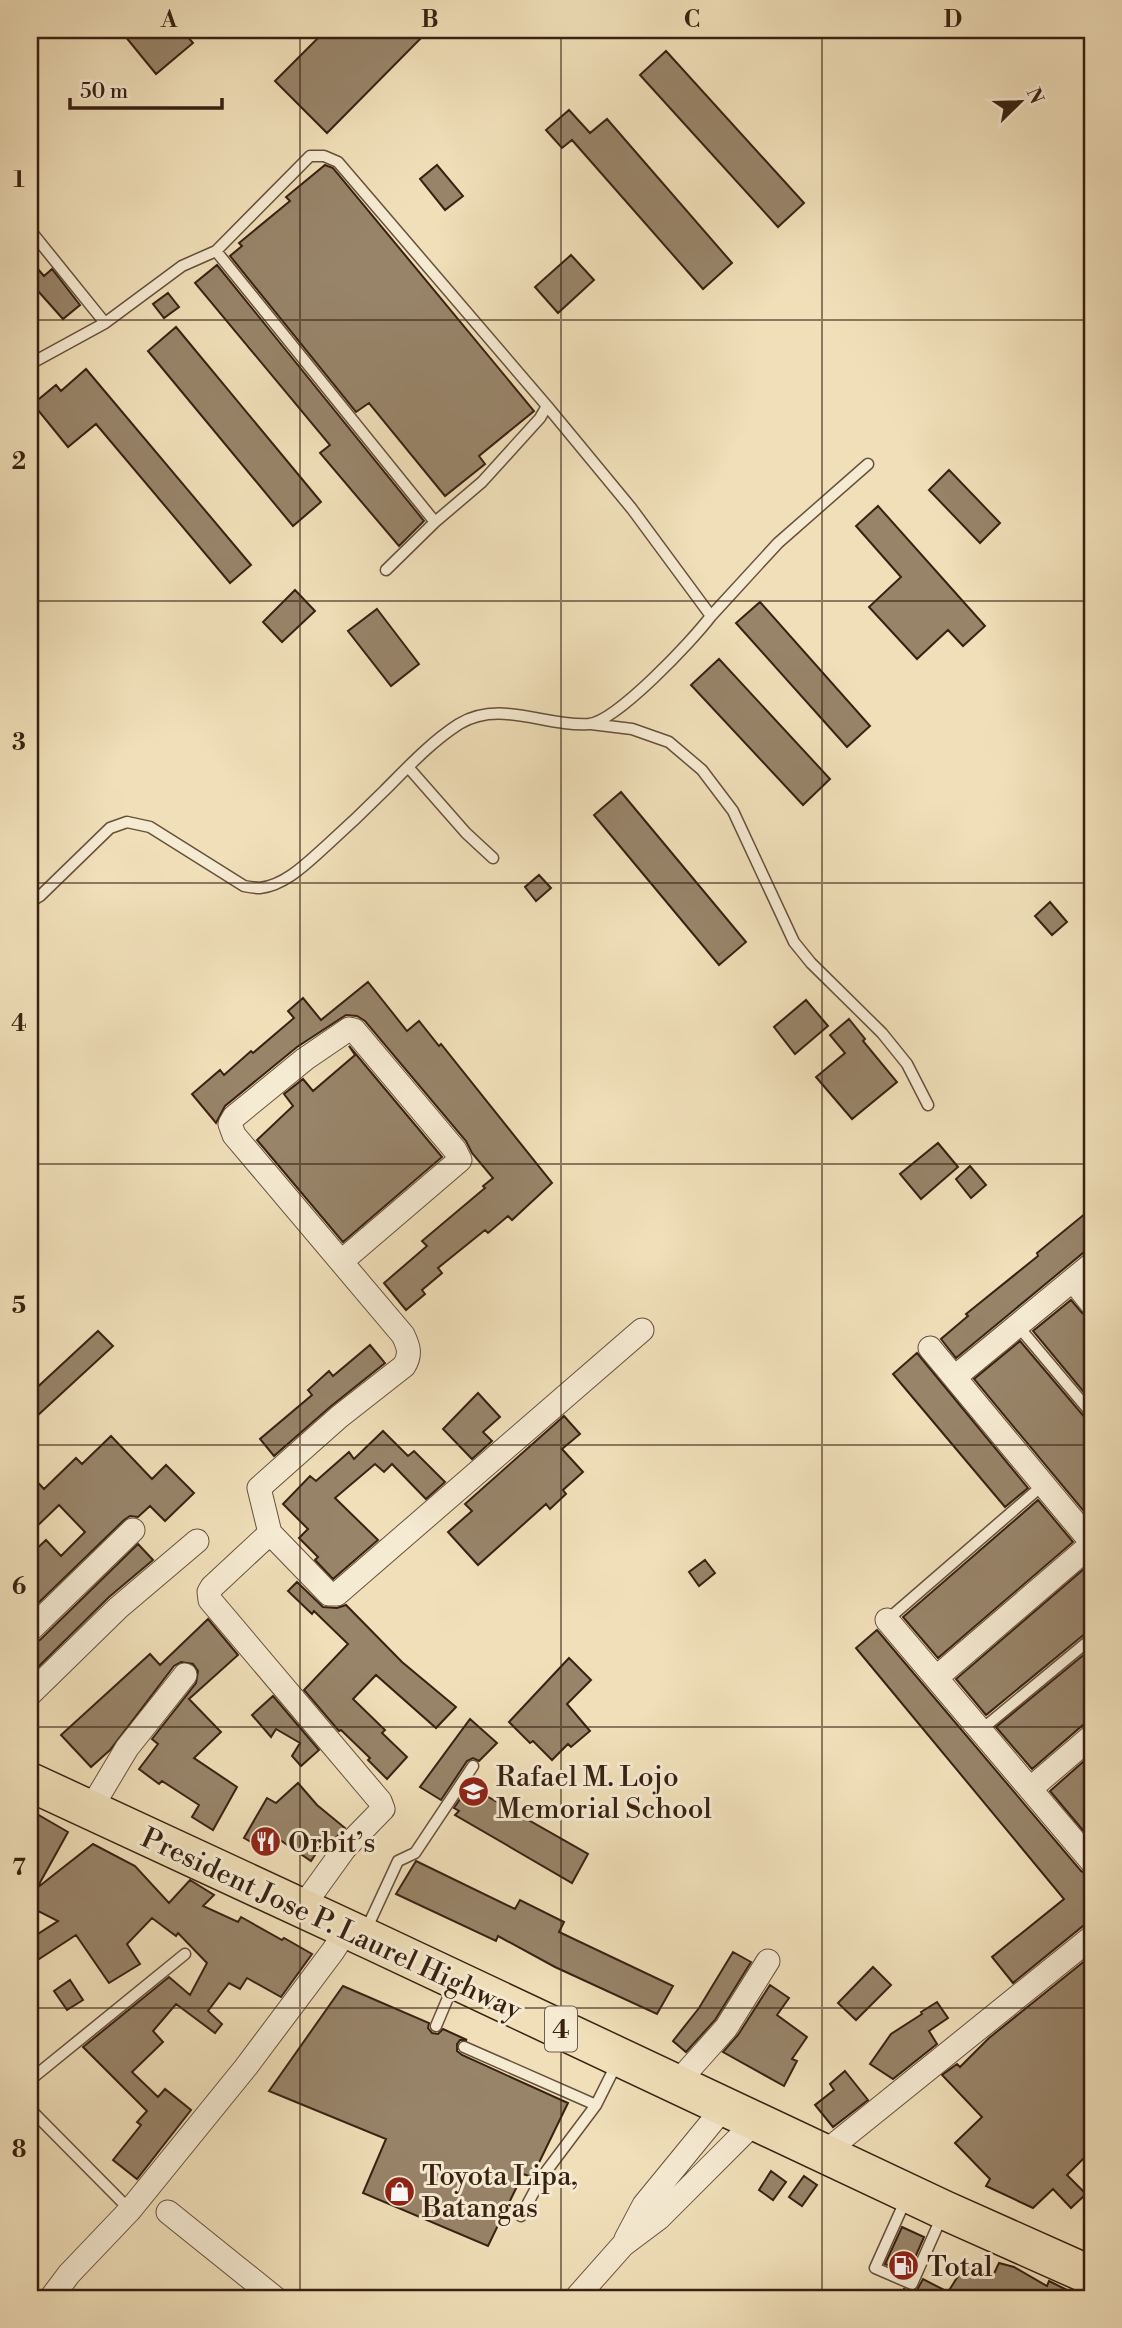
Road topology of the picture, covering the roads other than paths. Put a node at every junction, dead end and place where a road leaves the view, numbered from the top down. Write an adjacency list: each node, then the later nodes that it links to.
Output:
1 (30, 230): 3 (lane)
2 (216, 251): 3 (lane); 5 (lane); 7 (lane)
3 (105, 323): 4 (lane)
4 (30, 364)
5 (547, 406): 7 (lane); 9 (lane)
6 (868, 464): 9 (lane)
7 (435, 522): 8 (lane)
8 (386, 570)
9 (711, 616): 10 (lane)
10 (591, 724): 11 (lane); 14 (lane)
11 (408, 767): 12 (lane); 13 (lane)
12 (493, 858)
13 (30, 902)
14 (928, 1105)
15 (342, 1261): 15 (street); 26 (street)
16 (1092, 1264): 17 (street)
17 (1073, 1280): 18 (street); 19 (street)
18 (1092, 1304)
19 (1018, 1325): 22 (street); 23 (lane)
20 (642, 1330): 26 (street)
21 (930, 1348): 22 (street)
22 (956, 1377): 24 (street)
23 (1092, 1414)
24 (1044, 1484): 27 (street); 29 (lane)
25 (134, 1530): 30 (street)
26 (270, 1533): 42 (street)
27 (1091, 1540): 33 (street)
28 (197, 1541): 34 (street)
29 (887, 1620): 33 (street)
30 (30, 1630)
31 (1092, 1638): 35 (lane)
32 (186, 1675): 40 (street)
33 (936, 1678): 35 (street)
34 (30, 1694)
35 (981, 1730): 39 (street)
36 (1092, 1736): 39 (street)
37 (473, 1766): 43 (lane)
38 (30, 1782): 40 (highway, President Jose P. Laurel Highway / 4)
39 (1030, 1789): 41 (street)
40 (90, 1810): 42 (highway, President Jose P. Laurel Highway / 4)
41 (1086, 1850)
42 (301, 1909): 43 (highway, President Jose P. Laurel Highway / 4)
43 (355, 1932): 47 (highway, President Jose P. Laurel Highway / 4); 58 (street)
44 (1088, 1950): 56 (street)
45 (185, 1954): 51 (lane)
46 (768, 1961): 52 (street)
47 (456, 1981): 48 (lane); 50 (highway, President Jose P. Laurel Highway / 4)
48 (436, 2026)
49 (464, 2047): 53 (lane)
50 (620, 2057): 52 (highway, President Jose P. Laurel Highway / 4); 53 (lane)
51 (30, 2080)
52 (676, 2084): 55 (highway, President Jose P. Laurel Highway / 4)
53 (596, 2105): 61 (lane)
54 (30, 2109): 58 (lane)
55 (740, 2114): 56 (highway, President Jose P. Laurel Highway / 4); 62 (street); 62 (street)
56 (824, 2152): 57 (highway, President Jose P. Laurel Highway / 4)
57 (908, 2193): 59 (highway, President Jose P. Laurel Highway / 4); 59 (lane)
58 (130, 2210): 64 (street)
59 (944, 2210): 63 (highway, President Jose P. Laurel Highway / 4)
60 (168, 2212): 65 (street)
61 (521, 2216)
62 (623, 2245): 66 (street)
63 (1092, 2276)
64 (51, 2298)
65 (275, 2298)
66 (576, 2298)

